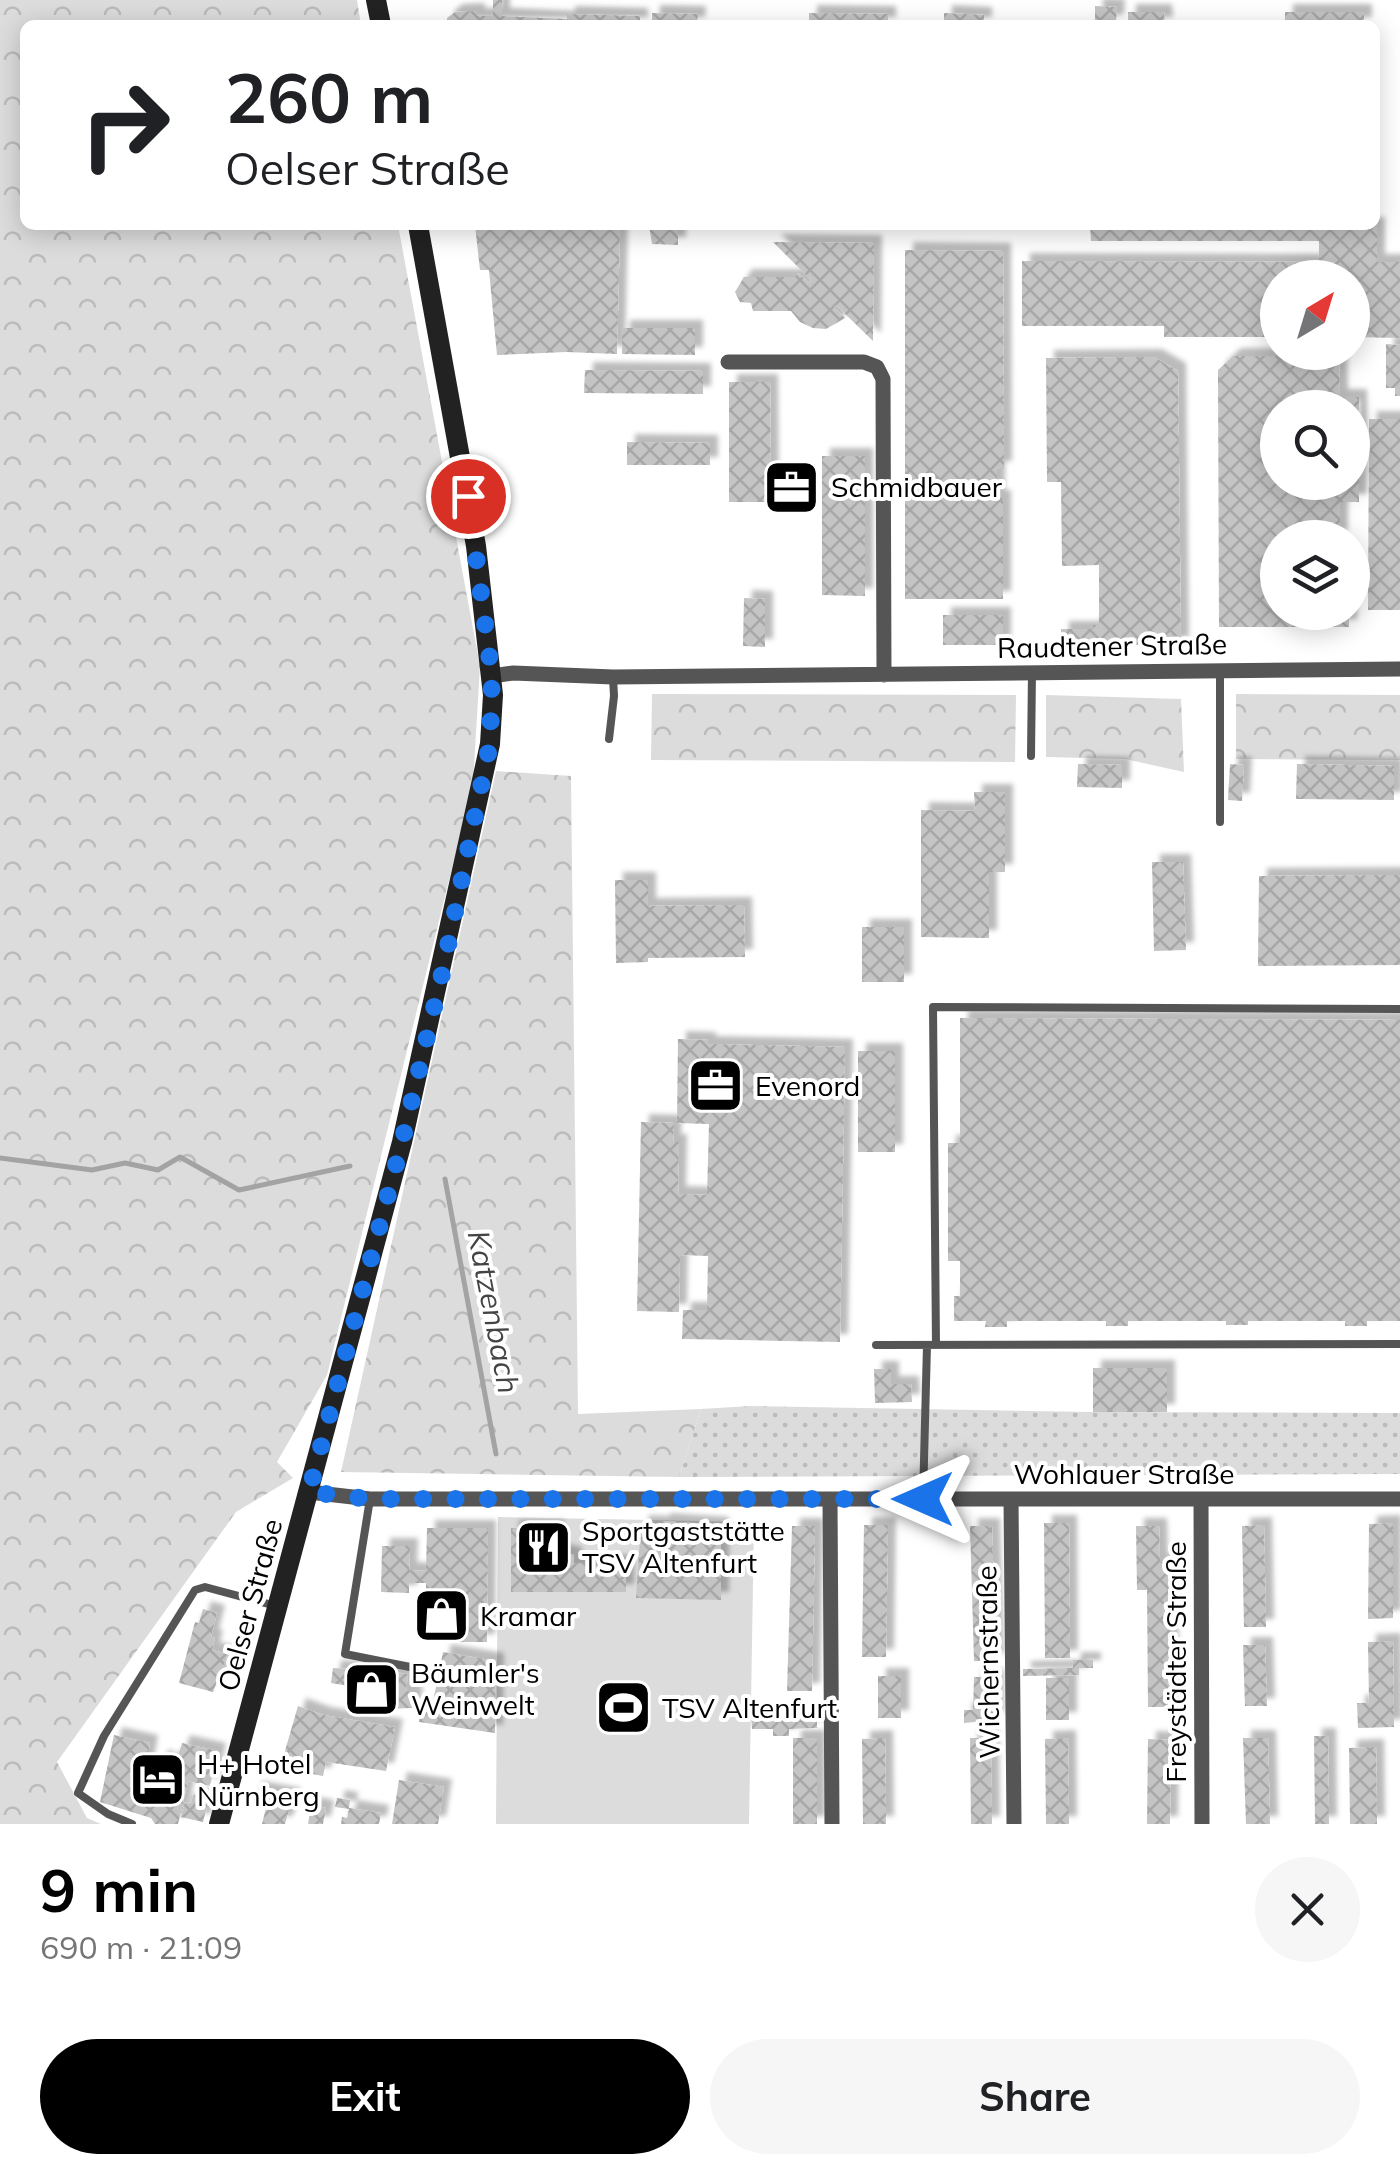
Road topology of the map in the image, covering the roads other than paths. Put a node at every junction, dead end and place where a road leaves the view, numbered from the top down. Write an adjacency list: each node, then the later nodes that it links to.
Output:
1 (419, 230): 7 (main road, Oelser Straße)
2 (728, 362): 6 (street)
3 (1220, 670): 4 (street, Raudtener Straße); 5 (street, Raudtener Straße); 11 (lane)
4 (1400, 670)
5 (1032, 672): 6 (street, Raudtener Straße); 10 (lane)
6 (884, 675): 8 (street, Raudtener Straße)
7 (492, 676): 8 (street, Raudtener Straße); 16 (main road, Oelser Straße)
8 (613, 678): 9 (lane)
9 (609, 738)
10 (1031, 756)
11 (1220, 822)
12 (1400, 1009): 15 (lane)
13 (876, 1344): 15 (lane)
14 (1400, 1344): 15 (lane)
15 (932, 1345): 19 (lane)
16 (309, 1492): 17 (street, Wohlauer Straße); 23 (main road, Oelser Straße)
17 (370, 1499): 18 (street, Wohlauer Straße); 24 (lane)
18 (830, 1499): 19 (street, Wohlauer Straße); 27 (street)
19 (923, 1499): 20 (street, Wohlauer Straße)
20 (1011, 1499): 22 (street, Wohlauer Straße); 28 (street, Wichernstraße)
21 (1400, 1499): 22 (street, Wohlauer Straße)
22 (1201, 1500): 29 (street, Freystädter Straße)
23 (278, 1606): 25 (lane); 26 (main road, Oelser Straße)
24 (410, 1667)
25 (132, 1824)
26 (220, 1824)
27 (832, 1824)
28 (1014, 1824)
29 (1202, 1824)

